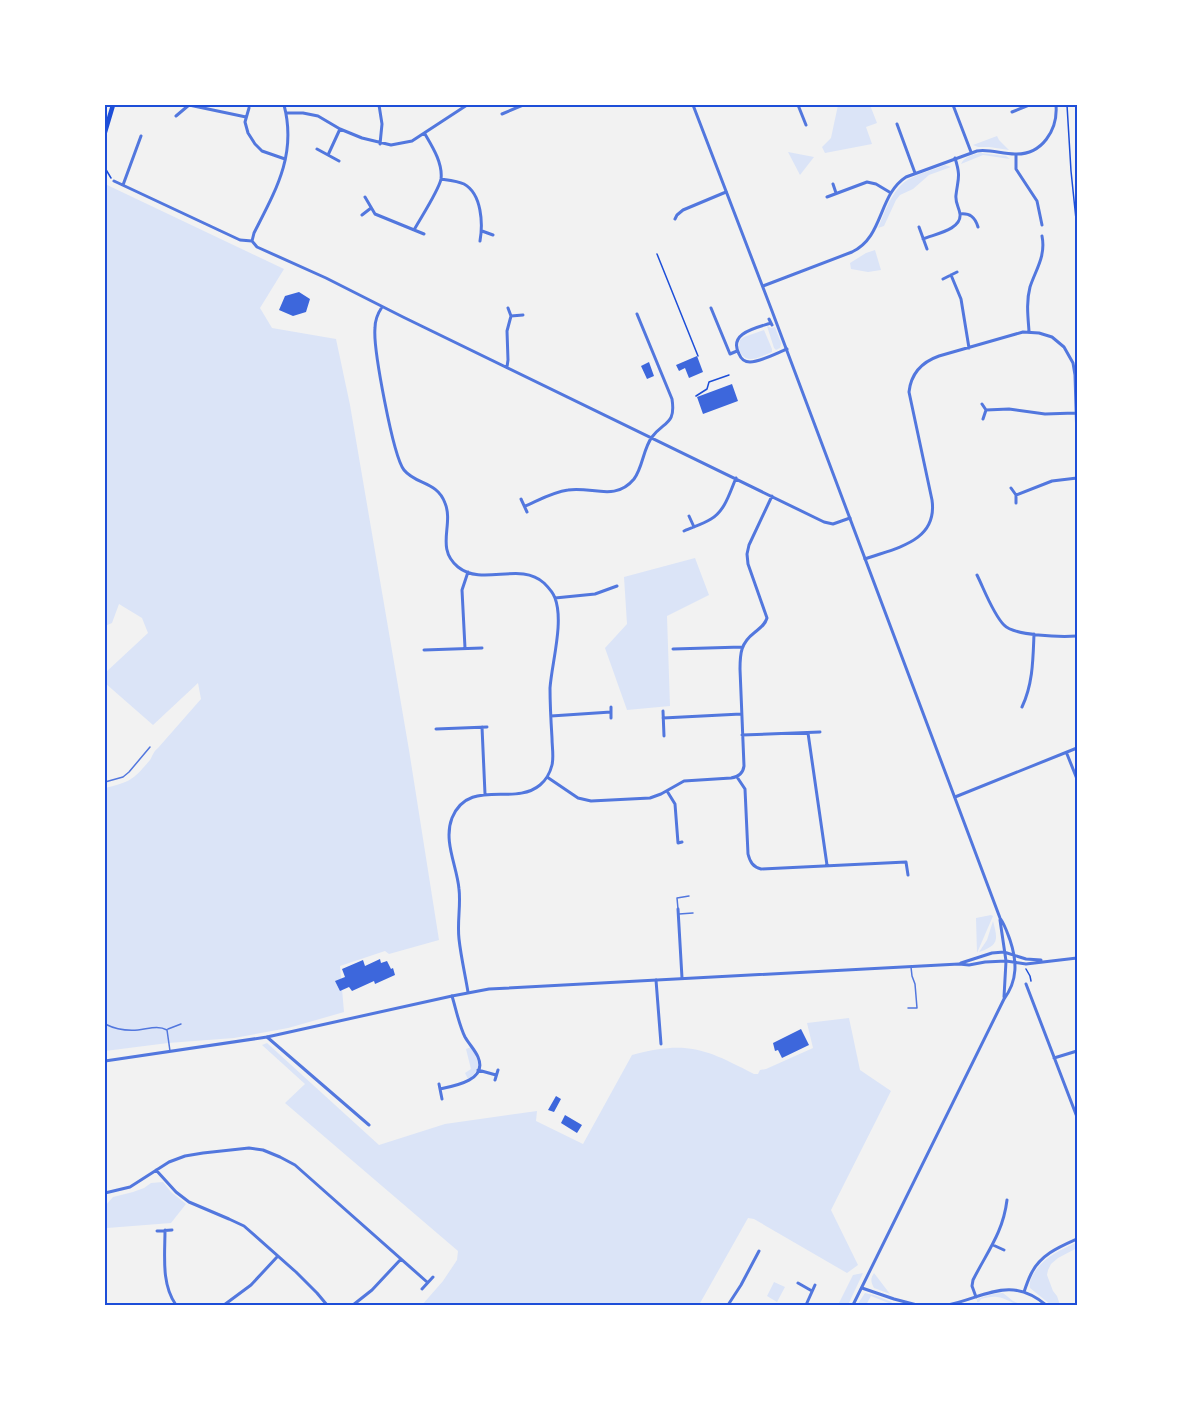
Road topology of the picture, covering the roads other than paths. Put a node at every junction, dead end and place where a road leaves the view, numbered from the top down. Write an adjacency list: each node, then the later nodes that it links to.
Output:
1 (113, 105): 25 (main road)
2 (189, 105): 20 (street); 21 (street)
3 (284, 105): 18 (street)
4 (379, 105): 28 (street)
5 (452, 105): 16 (street)
6 (466, 105): 16 (street)
7 (508, 105): 15 (street)
8 (523, 105): 15 (street)
9 (693, 105): 41 (street)
10 (798, 105): 22 (street)
11 (953, 105): 30 (street)
12 (1029, 105): 17 (street)
13 (1056, 105): 31 (street)
14 (249, 108): 21 (street)
15 (512, 110): 19 (street)
16 (457, 111): 26 (street)
17 (1012, 112)
18 (286, 113): 24 (street); 34 (street)
19 (502, 114)
20 (176, 116)
21 (246, 117): 34 (street)
22 (806, 124)
23 (897, 124): 36 (street)
24 (340, 129): 28 (street); 32 (street)
25 (105, 132)
26 (424, 134): 28 (street); 37 (street)
27 (141, 136): 40 (street)
28 (380, 144)
29 (317, 149): 32 (street)
30 (971, 152): 31 (street); 33 (street)
31 (1016, 154): 50 (street)
32 (328, 155): 35 (street)
33 (955, 158): 36 (street); 47 (street)
34 (285, 159): 59 (street)
35 (339, 161)
36 (915, 174): 43 (street)
37 (441, 179): 53 (street); 54 (street)
38 (114, 181): 40 (street)
39 (833, 184): 42 (street)
40 (123, 186): 59 (street)
41 (726, 192): 49 (street); 65 (street)
42 (836, 193): 43 (street); 45 (street)
43 (891, 193): 65 (street)
44 (365, 197): 46 (street)
45 (826, 197)
46 (371, 208): 48 (street); 53 (street)
47 (960, 214): 52 (street); 58 (street)
48 (362, 215)
49 (675, 219)
50 (1042, 225)
51 (919, 227): 58 (street)
52 (978, 227)
53 (414, 230): 55 (street)
54 (482, 231): 56 (street); 60 (street)
55 (424, 234)
56 (493, 235)
57 (1042, 236): 73 (street)
58 (923, 239): 61 (street)
59 (252, 242): 66 (street)
60 (480, 242)
61 (927, 249)
62 (957, 272): 63 (street)
63 (951, 275): 64 (street); 74 (street)
64 (943, 279)
65 (763, 286): 75 (street)
66 (382, 307): 77 (street); 98 (street)
67 (508, 308): 71 (street)
68 (711, 308): 76 (street)
69 (637, 314): 82 (street)
70 (523, 315): 71 (street)
71 (511, 316): 77 (street)
72 (771, 322): 76 (street)
73 (1029, 331): 74 (street); 80 (street)
74 (969, 348): 97 (street)
75 (787, 349): 76 (street); 94 (street)
76 (737, 351)
77 (507, 367): 82 (street)
78 (982, 404): 79 (street)
79 (986, 410): 80 (street); 81 (street)
80 (1075, 413): 83 (street)
81 (983, 419)
82 (651, 438): 84 (street); 91 (street)
83 (1077, 439)
84 (736, 478): 88 (street); 95 (street)
85 (1077, 478): 87 (street)
86 (1011, 488): 87 (street)
87 (1016, 495): 90 (street)
88 (772, 496): 94 (street); 107 (street)
89 (521, 499): 91 (street)
90 (1016, 503)
91 (525, 506): 92 (street)
92 (527, 512)
93 (689, 516): 95 (street)
94 (850, 518): 97 (street)
95 (694, 527): 96 (street)
96 (684, 531)
97 (865, 559): 137 (street)
98 (468, 572): 103 (street); 108 (street)
99 (976, 574): 104 (street)
100 (609, 582): 102 (street)
101 (617, 586): 102 (street)
102 (612, 588): 103 (street)
103 (555, 598): 118 (street)
104 (1034, 634): 105 (street); 113 (street)
105 (1077, 636)
106 (431, 644): 112 (street)
107 (742, 647): 110 (street); 117 (street)
108 (465, 648): 109 (street); 112 (street)
109 (482, 648)
110 (673, 649)
111 (424, 650): 112 (street)
112 (432, 650)
113 (1024, 702): 114 (street); 115 (street)
114 (1032, 704)
115 (1022, 707)
116 (663, 711): 120 (street)
117 (741, 714): 120 (street); 126 (street)
118 (551, 716): 119 (street); 131 (street)
119 (611, 718)
120 (663, 718): 127 (street)
121 (482, 727): 122 (street); 123 (street); 136 (street)
122 (487, 727)
123 (436, 729)
124 (820, 732): 125 (street)
125 (808, 733): 126 (street); 139 (street)
126 (742, 735): 132 (street)
127 (664, 736)
128 (150, 747): 134 (lane)
129 (1077, 748): 130 (street)
130 (1067, 753): 133 (street); 137 (street)
131 (547, 777): 135 (street); 136 (street)
132 (737, 777): 135 (street); 139 (street)
133 (1077, 779)
134 (105, 782)
135 (667, 790): 138 (street)
136 (484, 795): 157 (street)
137 (955, 797): 145 (street)
138 (682, 842)
139 (827, 866): 140 (street)
140 (908, 875)
141 (689, 896): 142 (lane)
142 (678, 909): 144 (street)
143 (693, 913): 144 (lane)
144 (679, 914): 154 (street)
145 (1000, 918): 146 (street); 147 (street)
146 (1004, 952): 147 (street); 150 (street); 152 (street)
147 (1014, 954): 149 (street); 151 (street)
148 (1077, 958): 149 (street)
149 (1047, 960): 151 (street)
150 (1006, 961): 151 (street); 152 (street); 159 (street)
151 (1015, 962): 159 (street)
152 (959, 964): 153 (street)
153 (911, 967): 154 (street); 160 (lane)
154 (682, 978): 155 (street)
155 (656, 980): 157 (street); 165 (street)
156 (1026, 984): 168 (street)
157 (468, 992): 158 (street)
158 (452, 996): 164 (street); 170 (street)
159 (1004, 999): 193 (street)
160 (908, 1008)
161 (105, 1024): 163 (lane)
162 (181, 1024): 163 (lane)
163 (167, 1030): 167 (lane)
164 (267, 1037): 167 (street); 176 (street)
165 (661, 1044)
166 (1077, 1051): 168 (street)
167 (170, 1052): 169 (street)
168 (1054, 1058): 175 (street)
169 (105, 1062)
170 (478, 1070): 171 (street); 173 (street)
171 (498, 1070)
172 (439, 1084): 173 (street)
173 (440, 1089): 174 (street)
174 (442, 1099)
175 (1077, 1117)
176 (369, 1125)
177 (156, 1170): 178 (street); 187 (street); 188 (street)
178 (105, 1193)
179 (1007, 1200): 184 (street)
180 (165, 1230): 181 (street); 182 (street); 198 (street)
181 (172, 1230)
182 (157, 1231)
183 (1077, 1239): 196 (street)
184 (993, 1245): 185 (street); 197 (street)
185 (1004, 1250)
186 (759, 1251): 202 (street)
187 (277, 1257): 199 (street); 200 (street)
188 (401, 1259): 190 (street); 201 (street)
189 (433, 1277): 190 (street)
190 (428, 1282): 194 (street)
191 (798, 1283): 195 (street)
192 (815, 1285): 195 (street)
193 (862, 1288): 204 (street); 205 (street)
194 (422, 1289)
195 (813, 1291): 203 (street)
196 (1024, 1292): 197 (street); 207 (street)
197 (976, 1297): 206 (street)
198 (176, 1305)
199 (224, 1305)
200 (327, 1305)
201 (353, 1305)
202 (728, 1305)
203 (806, 1305)
204 (853, 1305)
205 (916, 1305)
206 (948, 1305)
207 (1046, 1305)

